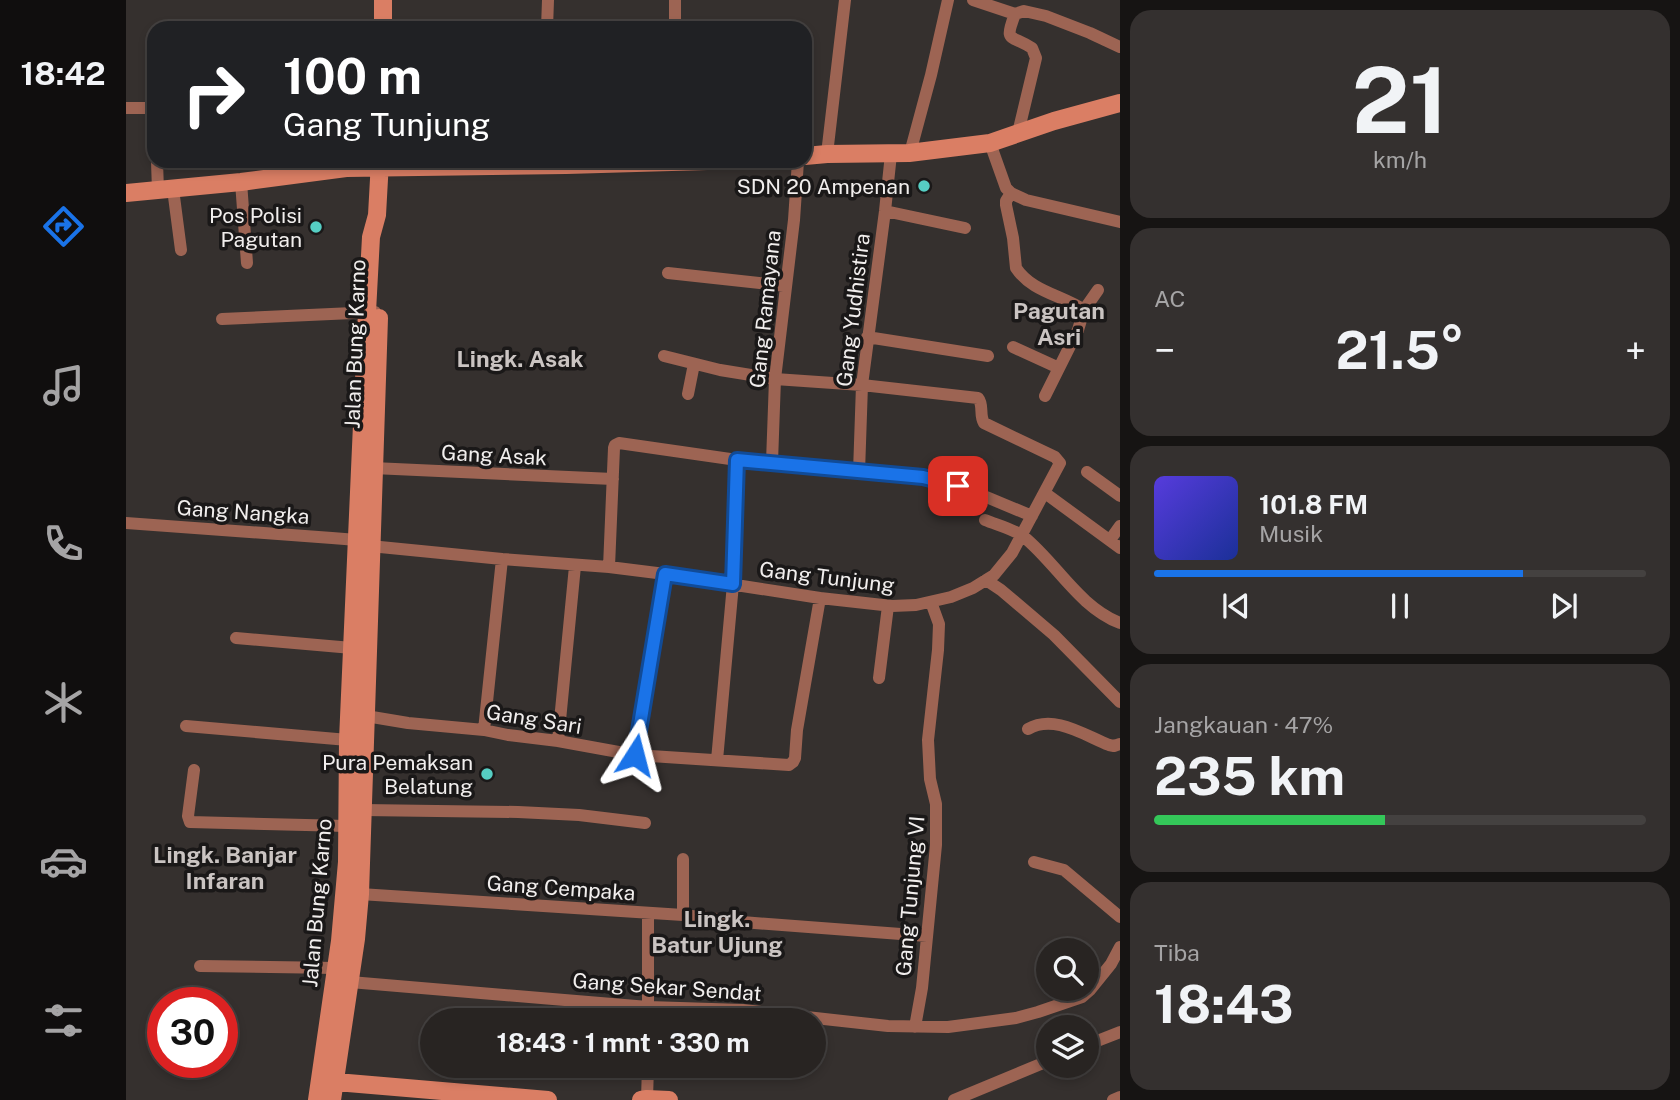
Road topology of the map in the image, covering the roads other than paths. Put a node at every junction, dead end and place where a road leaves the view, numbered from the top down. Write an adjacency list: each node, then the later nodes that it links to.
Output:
1 (383, 0): 8 (main road)
2 (548, 0): 9 (street)
3 (675, 0): 10 (street)
4 (845, 0): 19 (street)
5 (948, 0): 18 (street)
6 (973, 0): 7 (street)
7 (1015, 14): 11 (street); 15 (street)
8 (383, 21)
9 (547, 21)
10 (675, 21)
11 (1120, 47)
12 (1120, 103): 15 (main road)
13 (147, 107): 14 (street)
14 (126, 108)
15 (1018, 133): 16 (main road)
16 (989, 143): 18 (main road); 28 (street)
17 (891, 153): 18 (main road); 19 (main road); 29 (street, Gang Yudhistira)
18 (910, 153)
19 (827, 154): 20 (main road)
20 (812, 155)
21 (159, 168): 26 (street)
22 (346, 168): 25 (main road)
23 (380, 168): 38 (main road, Jalan Bung Karno)
24 (798, 168): 35 (street, Gang Ramayana)
25 (241, 182): 26 (main road); 33 (street)
26 (166, 190): 27 (main road); 32 (street)
27 (126, 193)
28 (1011, 193): 30 (street); 37 (street)
29 (885, 211): 31 (street); 40 (street, Gang Yudhistira)
30 (1120, 222)
31 (965, 228)
32 (181, 250)
33 (247, 263)
34 (668, 273): 35 (street)
35 (786, 286): 46 (street, Gang Ramayana)
36 (1098, 290): 37 (street)
37 (1084, 310): 45 (street)
38 (373, 312): 39 (street); 52 (main road, Jalan Bung Karno); 63 (main road, Jalan Bung Karno)
39 (222, 319)
40 (867, 337): 43 (street); 47 (street, Gang Yudhistira)
41 (1013, 348): 45 (street)
42 (664, 356): 44 (street)
43 (988, 356)
44 (694, 364): 46 (street); 48 (street)
45 (1059, 368): 49 (street)
46 (775, 379): 47 (street); 51 (street, Gang Ramayana)
47 (862, 385): 53 (street, Gang Yudhistira); 56 (street)
48 (688, 394)
49 (1045, 396)
50 (737, 460): 51 (street); 55 (street); 70 (street)
51 (772, 462): 53 (street)
52 (373, 468): 55 (street, Gang Asak); 63 (main road, Jalan Bung Karno)
53 (859, 472): 58 (street)
54 (1087, 472): 57 (street)
55 (613, 479): 67 (street)
56 (1047, 489): 58 (street, Gang Tunjung); 64 (street)
57 (1120, 496)
58 (1032, 516): 62 (street, Gang Tunjung)
59 (985, 520): 62 (street)
60 (126, 523): 63 (street, Gang Nangka)
61 (1120, 526): 64 (street)
62 (1023, 535): 69 (street, Gang Tunjung); 74 (street)
63 (363, 543): 65 (street, Gang Nangka); 76 (main road, Jalan Bung Karno); 79 (main road)
64 (1115, 544)
65 (502, 559): 66 (street, Gang Tunjung); 82 (street)
66 (575, 566): 67 (street, Gang Tunjung); 84 (street)
67 (609, 567): 68 (street, Gang Tunjung)
68 (665, 574): 70 (street, Gang Tunjung); 86 (street)
69 (986, 580): 72 (street, Gang Tunjung); 78 (street)
70 (733, 584): 71 (street, Gang Tunjung); 87 (street)
71 (820, 598): 73 (street, Gang Tunjung); 87 (street, Gang Sari)
72 (931, 602): 73 (street, Gang Tunjung); 99 (street, Gang Tunjung VI)
73 (888, 606): 77 (street)
74 (1120, 623)
75 (236, 638): 76 (street)
76 (352, 648): 83 (main road, Jalan Bung Karno)
77 (879, 678)
78 (1120, 702)
79 (366, 716): 82 (street, Gang Sari); 88 (main road)
80 (186, 726): 83 (street)
81 (1028, 729): 85 (street)
82 (484, 730): 84 (street, Gang Sari)
83 (348, 740): 88 (main road, Jalan Bung Karno)
84 (558, 741): 86 (street, Gang Sari)
85 (1120, 744)
86 (635, 755): 87 (street, Gang Sari)
87 (717, 760)
88 (356, 764): 90 (main road); 92 (main road, Jalan Bung Karno)
89 (194, 771): 92 (street)
90 (363, 810): 91 (street); 95 (main road)
91 (645, 823)
92 (347, 826): 102 (main road, Jalan Bung Karno)
93 (683, 859): 97 (street)
94 (1034, 862): 98 (street)
95 (359, 894): 96 (street, Gang Cempaka); 103 (main road)
96 (648, 913): 97 (street, Gang Cempaka); 105 (street)
97 (683, 915): 99 (street, Gang Cempaka)
98 (1120, 917)
99 (927, 936): 107 (street, Gang Tunjung VI)
100 (1120, 947): 107 (street, Gang Sekar Sendat)
101 (200, 966): 102 (street)
102 (336, 968): 112 (main road, Jalan Bung Karno)
103 (350, 982): 104 (street, Gang Sekar Sendat); 112 (main road)
104 (600, 1008)
105 (648, 1008)
106 (826, 1018): 107 (street, Gang Sekar Sendat)
107 (915, 1027)
108 (1120, 1031): 109 (street)
109 (1099, 1040)
110 (1036, 1066): 119 (street)
111 (647, 1078): 114 (street)
112 (328, 1080): 115 (main road, Jalan Bung Karno); 116 (main road); 117 (main road)
113 (1120, 1097): 120 (street)
114 (644, 1099): 118 (main road)
115 (317, 1100)
116 (332, 1100)
117 (548, 1100)
118 (669, 1100)
119 (954, 1100)
120 (1113, 1100)

